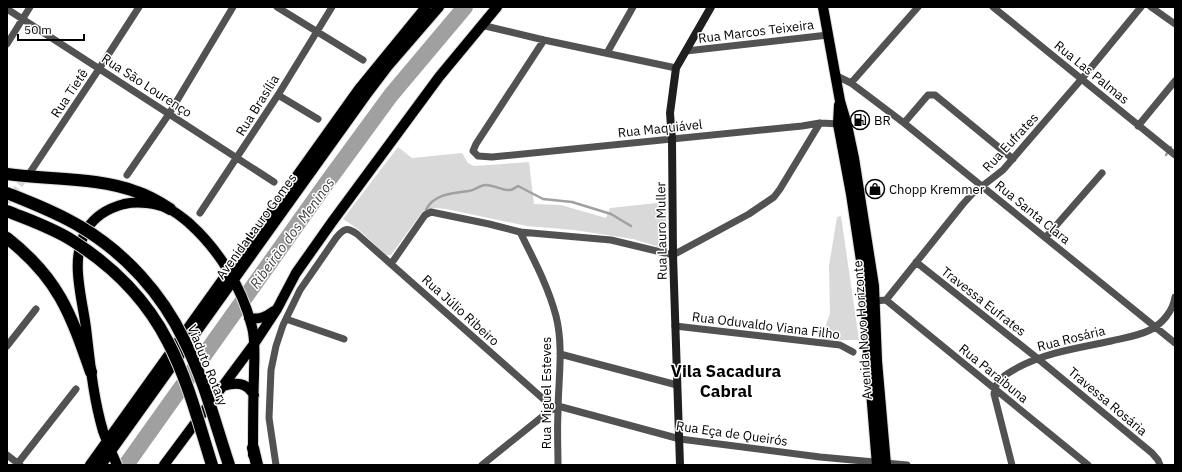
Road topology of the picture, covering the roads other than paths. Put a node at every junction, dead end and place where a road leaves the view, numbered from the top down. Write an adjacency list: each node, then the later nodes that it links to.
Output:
1 (30, 7): 17 (street)
2 (138, 7): 28 (street, Rua Tietê)
3 (233, 7): 34 (street)
4 (278, 7): 20 (street)
5 (332, 7): 20 (street, Rua Brasília)
6 (426, 7): 60 (main road, Avenida Lauro Gomes)
7 (438, 7): 60 (main road, Avenida Lauro Gomes)
8 (497, 7): 19 (main road)
9 (633, 7): 25 (street)
10 (711, 7): 24 (street, Rua Lauro Muller)
11 (823, 7): 21 (main road, Avenida Novo Horizonte)
12 (918, 7): 32 (street)
13 (993, 7): 30 (street, Rua Las Palmas)
14 (1141, 7): 30 (street, Rua Eufrates)
15 (1151, 7): 18 (street)
16 (7, 9): 17 (street, Rua São Lourenço)
17 (23, 19): 23 (street); 28 (street, Rua São Lourenço)
18 (1175, 24)
19 (481, 25): 22 (street); 65 (main road)
20 (317, 31): 26 (street); 33 (street, Rua Brasília)
21 (828, 34): 24 (street, Rua Marcos Teixeira); 29 (main road, Avenida Novo Horizonte)
22 (544, 40): 25 (street); 40 (street, Rua Maquiável)
23 (7, 44)
24 (686, 51): 27 (street, Rua Lauro Muller)
25 (607, 53): 27 (street)
26 (363, 60)
27 (676, 68): 40 (street, Rua Lauro Muller)
28 (99, 69): 34 (street, Rua São Lourenço); 44 (street, Rua Tietê)
29 (835, 75): 32 (street, Rua Santa Clara); 38 (main road, Avenida Novo Horizonte)
30 (1082, 79): 39 (street, Rua Las Palmas); 43 (street, Rua Eufrates)
31 (1175, 81): 39 (street)
32 (852, 83): 37 (street, Rua Santa Clara)
33 (278, 96): 35 (street); 42 (street, Rua Brasília)
34 (169, 114): 42 (street, Rua São Lourenço); 47 (street)
35 (318, 119)
36 (820, 123): 38 (street, Rua Maquiável); 40 (street, Rua Maquiável); 57 (street)
37 (904, 123): 43 (street); 49 (street, Rua Santa Clara)
38 (843, 124): 63 (main road, Avenida Novo Horizonte); 90 (main road, Avenida Novo Horizonte)
39 (1138, 126): 41 (street, Rua Las Palmas)
40 (672, 139): 57 (street, Rua Lauro Muller)
41 (1175, 155)
42 (237, 158): 48 (street, Rua São Lourenço); 53 (street, Rua Brasília)
43 (1013, 159): 49 (street, Rua Eufrates)
44 (30, 171)
45 (1102, 173): 56 (street)
46 (7, 174): 51 (highway)
47 (127, 175)
48 (274, 182)
49 (983, 187): 56 (street, Rua Santa Clara); 58 (street, Rua Eufrates)
50 (7, 193): 95 (highway, Viaduto Rotary, bridge)
51 (170, 209): 60 (main road); 77 (main road)
52 (7, 211): 94 (highway, Viaduto Rotary, bridge)
53 (200, 214)
54 (520, 232): 57 (street); 59 (street); 75 (street, Rua Miguel Esteves)
55 (7, 238): 77 (highway)
56 (1046, 238): 69 (street, Rua Santa Clara)
57 (673, 255): 68 (street, Rua Lauro Muller)
58 (916, 262): 62 (street, Rua Eufrates); 76 (street, Travessa Eufrates)
59 (391, 264): 67 (street, Rua Júlio Ribeiro); 83 (street, Rua Júlio Ribeiro)
60 (230, 275): 66 (main road); 85 (main road, Avenida Lauro Gomes); 88 (main road, Avenida Lauro Gomes)
61 (1175, 297): 69 (street, Rua Rosária)
62 (886, 300): 63 (street); 81 (street, Rua Paraibuna)
63 (874, 301): 90 (main road, Avenida Novo Horizonte)
64 (36, 309): 73 (street)
65 (277, 309): 66 (main road); 72 (main road)
66 (249, 317): 72 (main road)
67 (286, 318): 70 (street); 98 (street)
68 (675, 326): 74 (street, Rua Oduvaldo Viana Filho); 78 (street, Rua Lauro Muller)
69 (1156, 327): 71 (street, Rua Santa Clara); 76 (street, Rua Rosária)
70 (344, 340)
71 (1175, 343)
72 (254, 344): 79 (main road); 82 (main road)
73 (7, 346)
74 (853, 352)
75 (560, 354): 78 (street); 83 (street, Rua Miguel Esteves)
76 (1037, 358): 81 (street, Rua Rosária); 105 (street, Travessa Rosária)
77 (91, 372): 85 (main road)
78 (677, 385): 84 (street, Rua Lauro Muller)
79 (223, 386): 82 (main road); 93 (main road)
80 (76, 388): 89 (street)
81 (994, 388): 103 (street); 104 (street, Rua Paraibuna)
82 (254, 396): 86 (main road)
83 (556, 408): 84 (street, Rua Eça de Queirós); 99 (street); 100 (street, Rua Miguel Esteves)
84 (680, 439): 90 (street, Rua Eça de Queirós); 101 (street, Rua Lauro Muller)
85 (107, 441): 88 (main road); 91 (main road, Avenida Lauro Gomes)
86 (253, 448): 96 (main road); 97 (highway)
87 (7, 455): 89 (street)
88 (114, 459): 92 (main road, Avenida Lauro Gomes)
89 (19, 464)
90 (881, 464): 102 (street, Rua Eça de Queirós)
91 (90, 465)
92 (101, 465)
93 (164, 465)
94 (212, 465)
95 (229, 465)
96 (253, 465)
97 (257, 465)
98 (276, 465)
99 (482, 465)
100 (558, 465)
101 (680, 465)
102 (907, 465)
103 (1012, 465)
104 (1088, 465)
105 (1160, 465)

